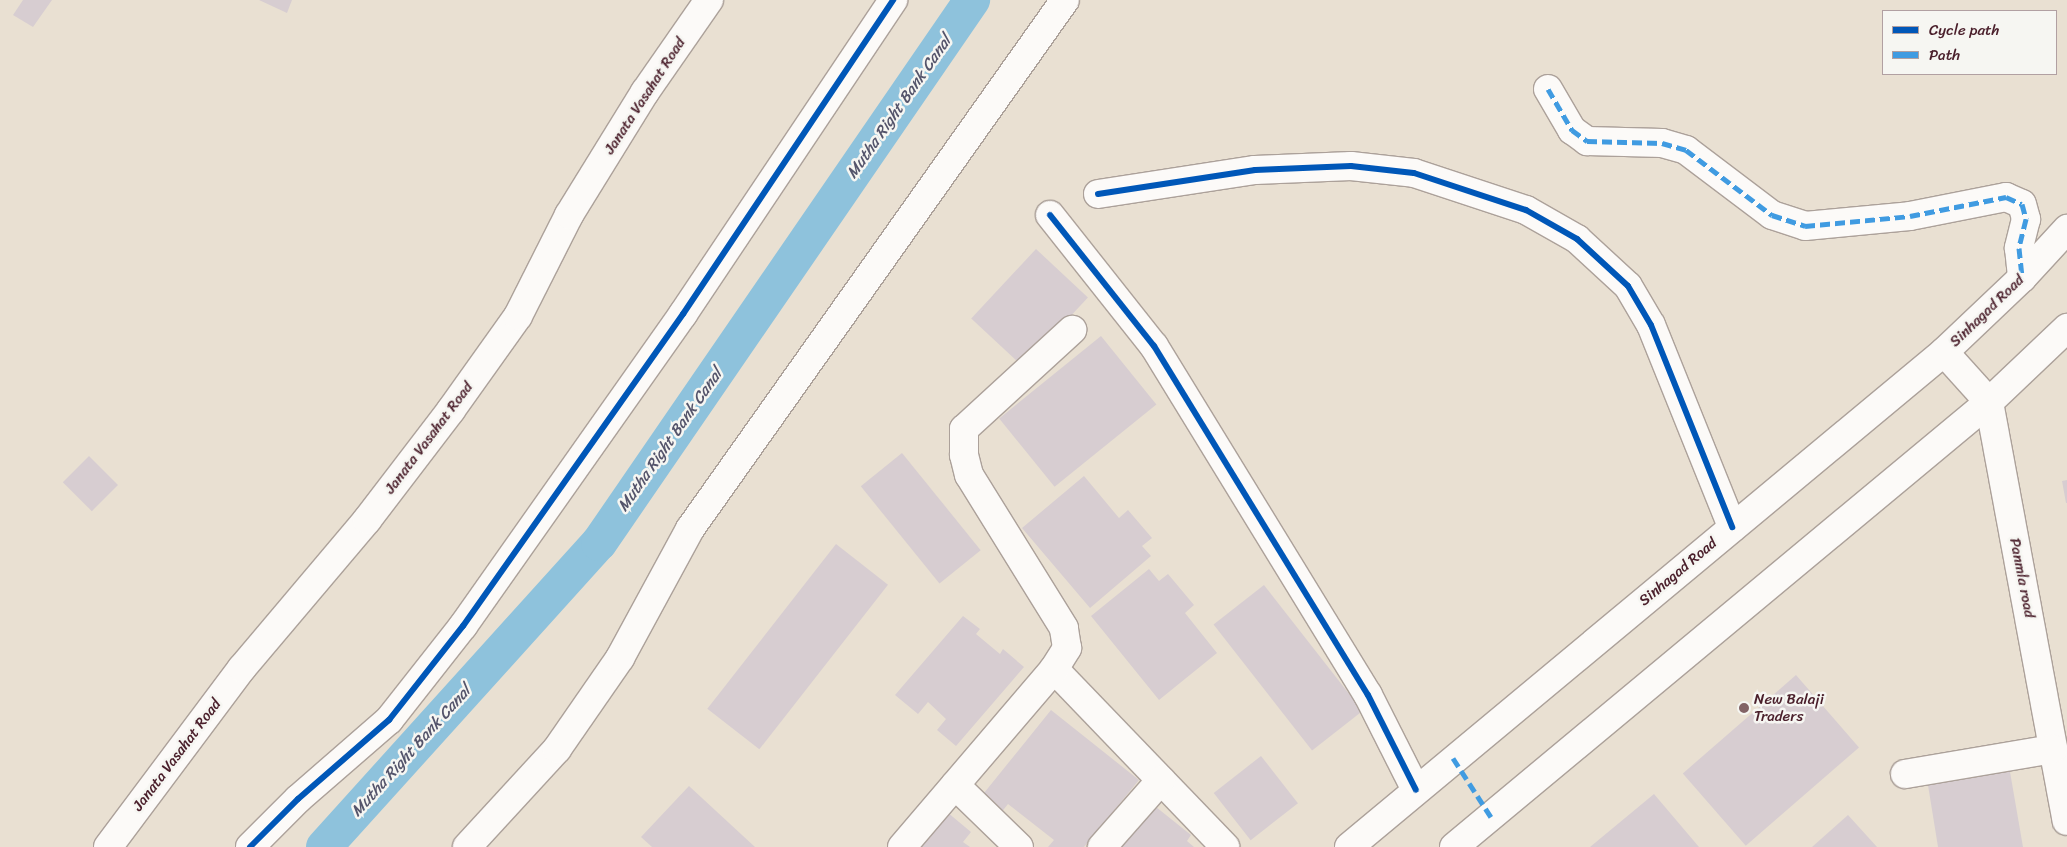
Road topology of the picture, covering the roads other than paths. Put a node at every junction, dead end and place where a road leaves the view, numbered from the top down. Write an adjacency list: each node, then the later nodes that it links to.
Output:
1 (709, 0): 21 (street, Janata Vasahat Road)
2 (893, 0): 22 (street)
3 (1065, 0): 23 (street)
4 (1548, 89): 8 (street)
5 (1098, 194): 13 (street)
6 (1050, 215): 19 (street)
7 (2067, 230): 8 (street, Sinhagad Road)
8 (2022, 278): 11 (street, Sinhagad Road)
9 (2067, 328): 12 (street)
10 (1072, 330): 14 (street)
11 (1944, 352): 12 (street); 13 (street, Sinhagad Road)
12 (1989, 402): 15 (street, Panmla road); 29 (street)
13 (1732, 527): 19 (street, Sinhagad Road)
14 (1054, 670): 17 (street); 18 (street)
15 (2053, 749): 16 (street); 20 (street, Panmla road)
16 (1905, 774)
17 (1160, 780): 26 (street); 27 (street)
18 (955, 786): 24 (street); 25 (street)
19 (1416, 790): 28 (street, Sinhagad Road)
20 (2067, 820)
21 (108, 847)
22 (250, 847)
23 (467, 847)
24 (902, 847)
25 (1019, 847)
26 (1102, 847)
27 (1225, 847)
28 (1349, 847)
29 (1454, 847)

